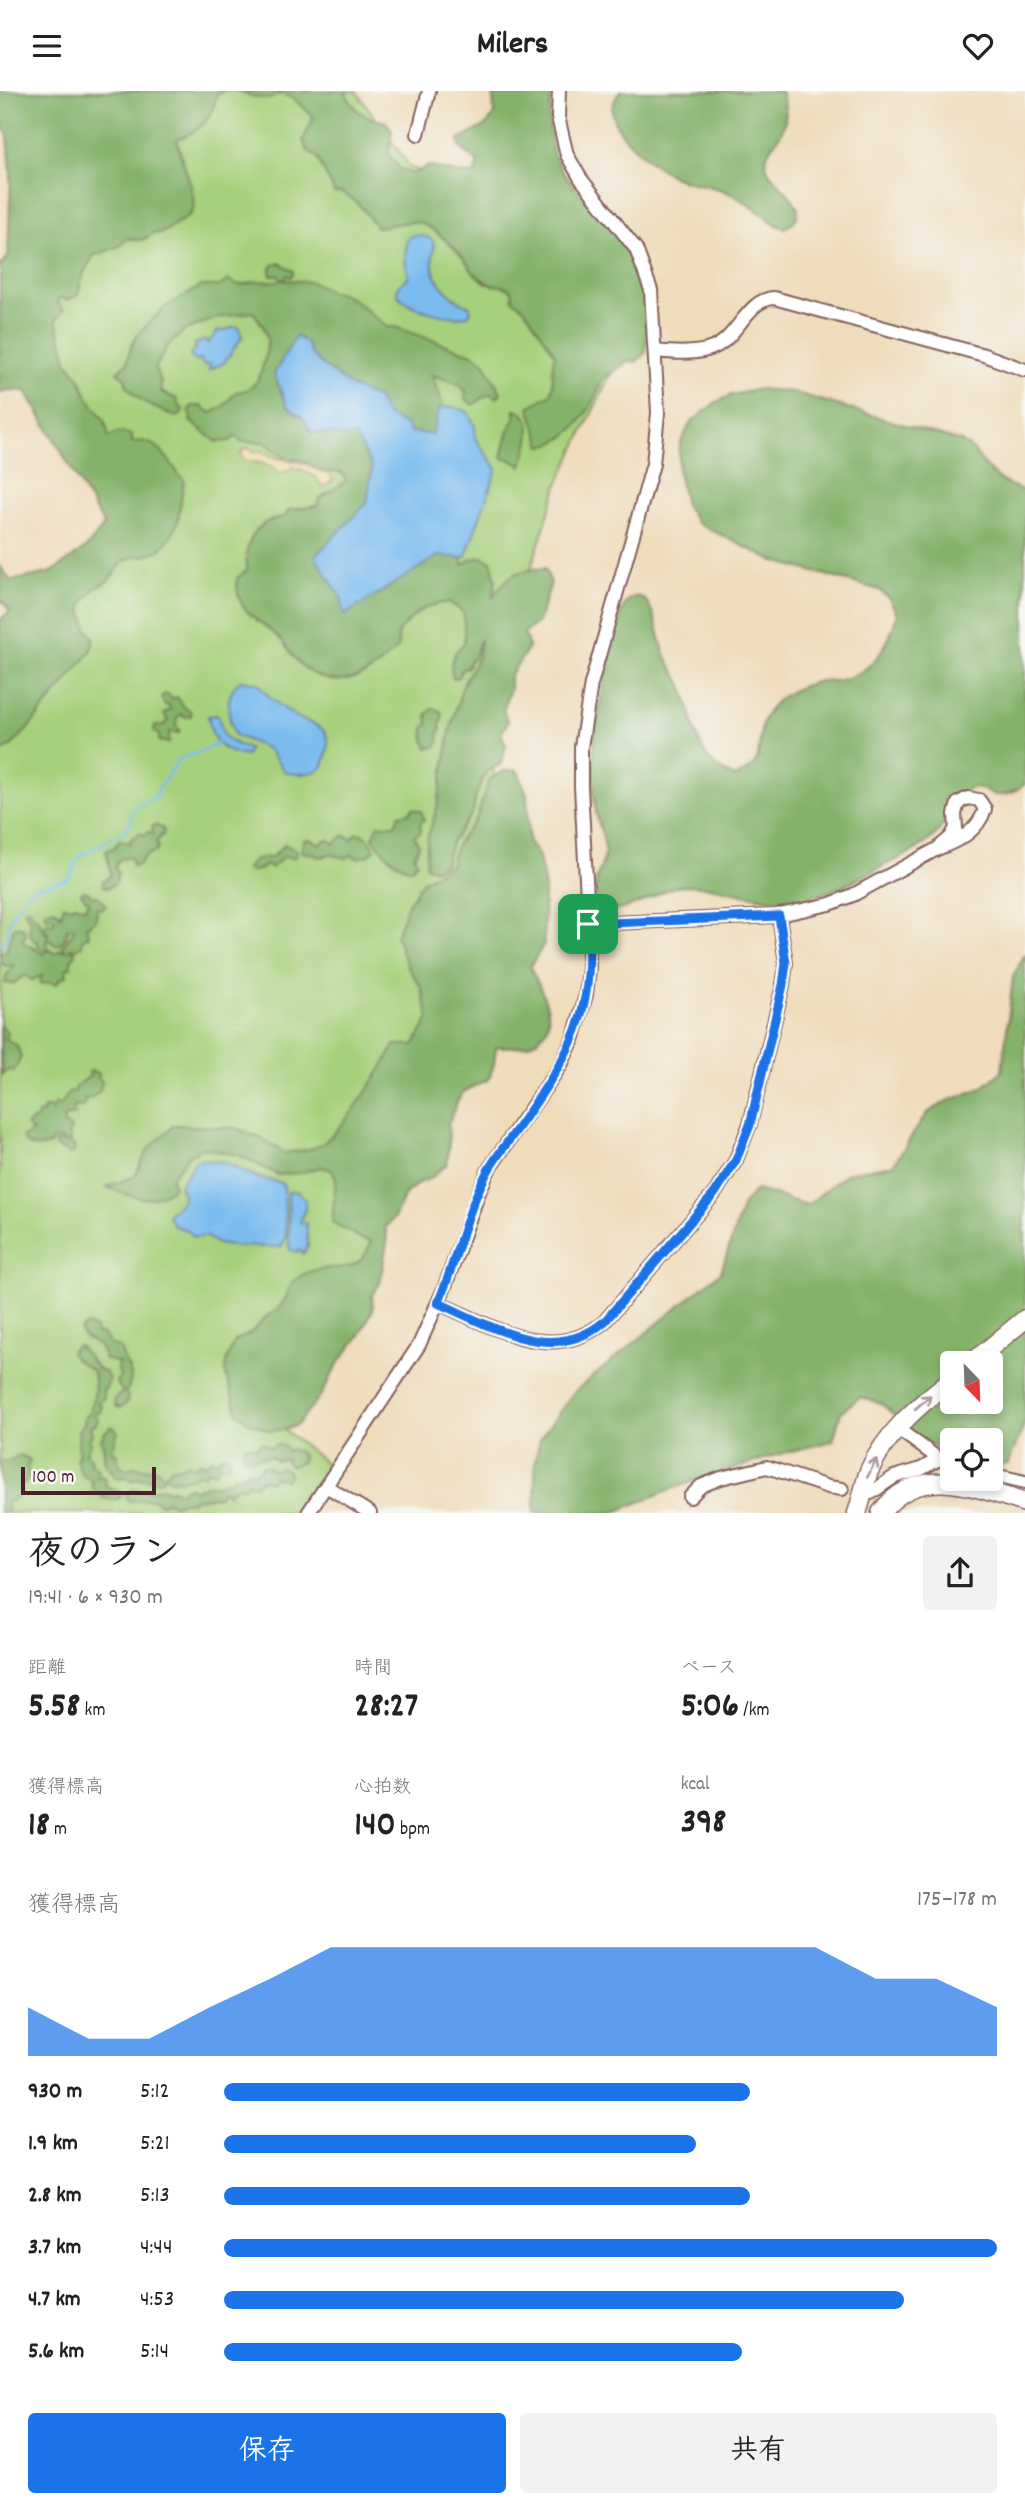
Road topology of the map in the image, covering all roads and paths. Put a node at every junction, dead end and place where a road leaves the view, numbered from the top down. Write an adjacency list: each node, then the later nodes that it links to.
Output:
1 (429, 91): 3 (street)
2 (559, 91): 4 (street)
3 (418, 134)
4 (654, 351): 5 (street); 8 (street)
5 (1025, 370)
6 (937, 849): 7 (street)
7 (779, 916): 8 (street); 9 (street)
8 (588, 924): 9 (street)
9 (438, 1303): 18 (street)
10 (1025, 1319): 11 (highway)
11 (986, 1351)
12 (940, 1389): 13 (highway, one-way to 12)
13 (898, 1429): 14 (street); 25 (highway, one-way to 13)
14 (940, 1457)
15 (940, 1463): 20 (street)
16 (1003, 1476): 17 (street)
17 (1025, 1482)
18 (326, 1486): 23 (street); 24 (street)
19 (842, 1489): 21 (street)
20 (872, 1493)
21 (690, 1497)
22 (1025, 1503): 26 (highway)
23 (308, 1513)
24 (370, 1513)
25 (857, 1513)
26 (881, 1513)

